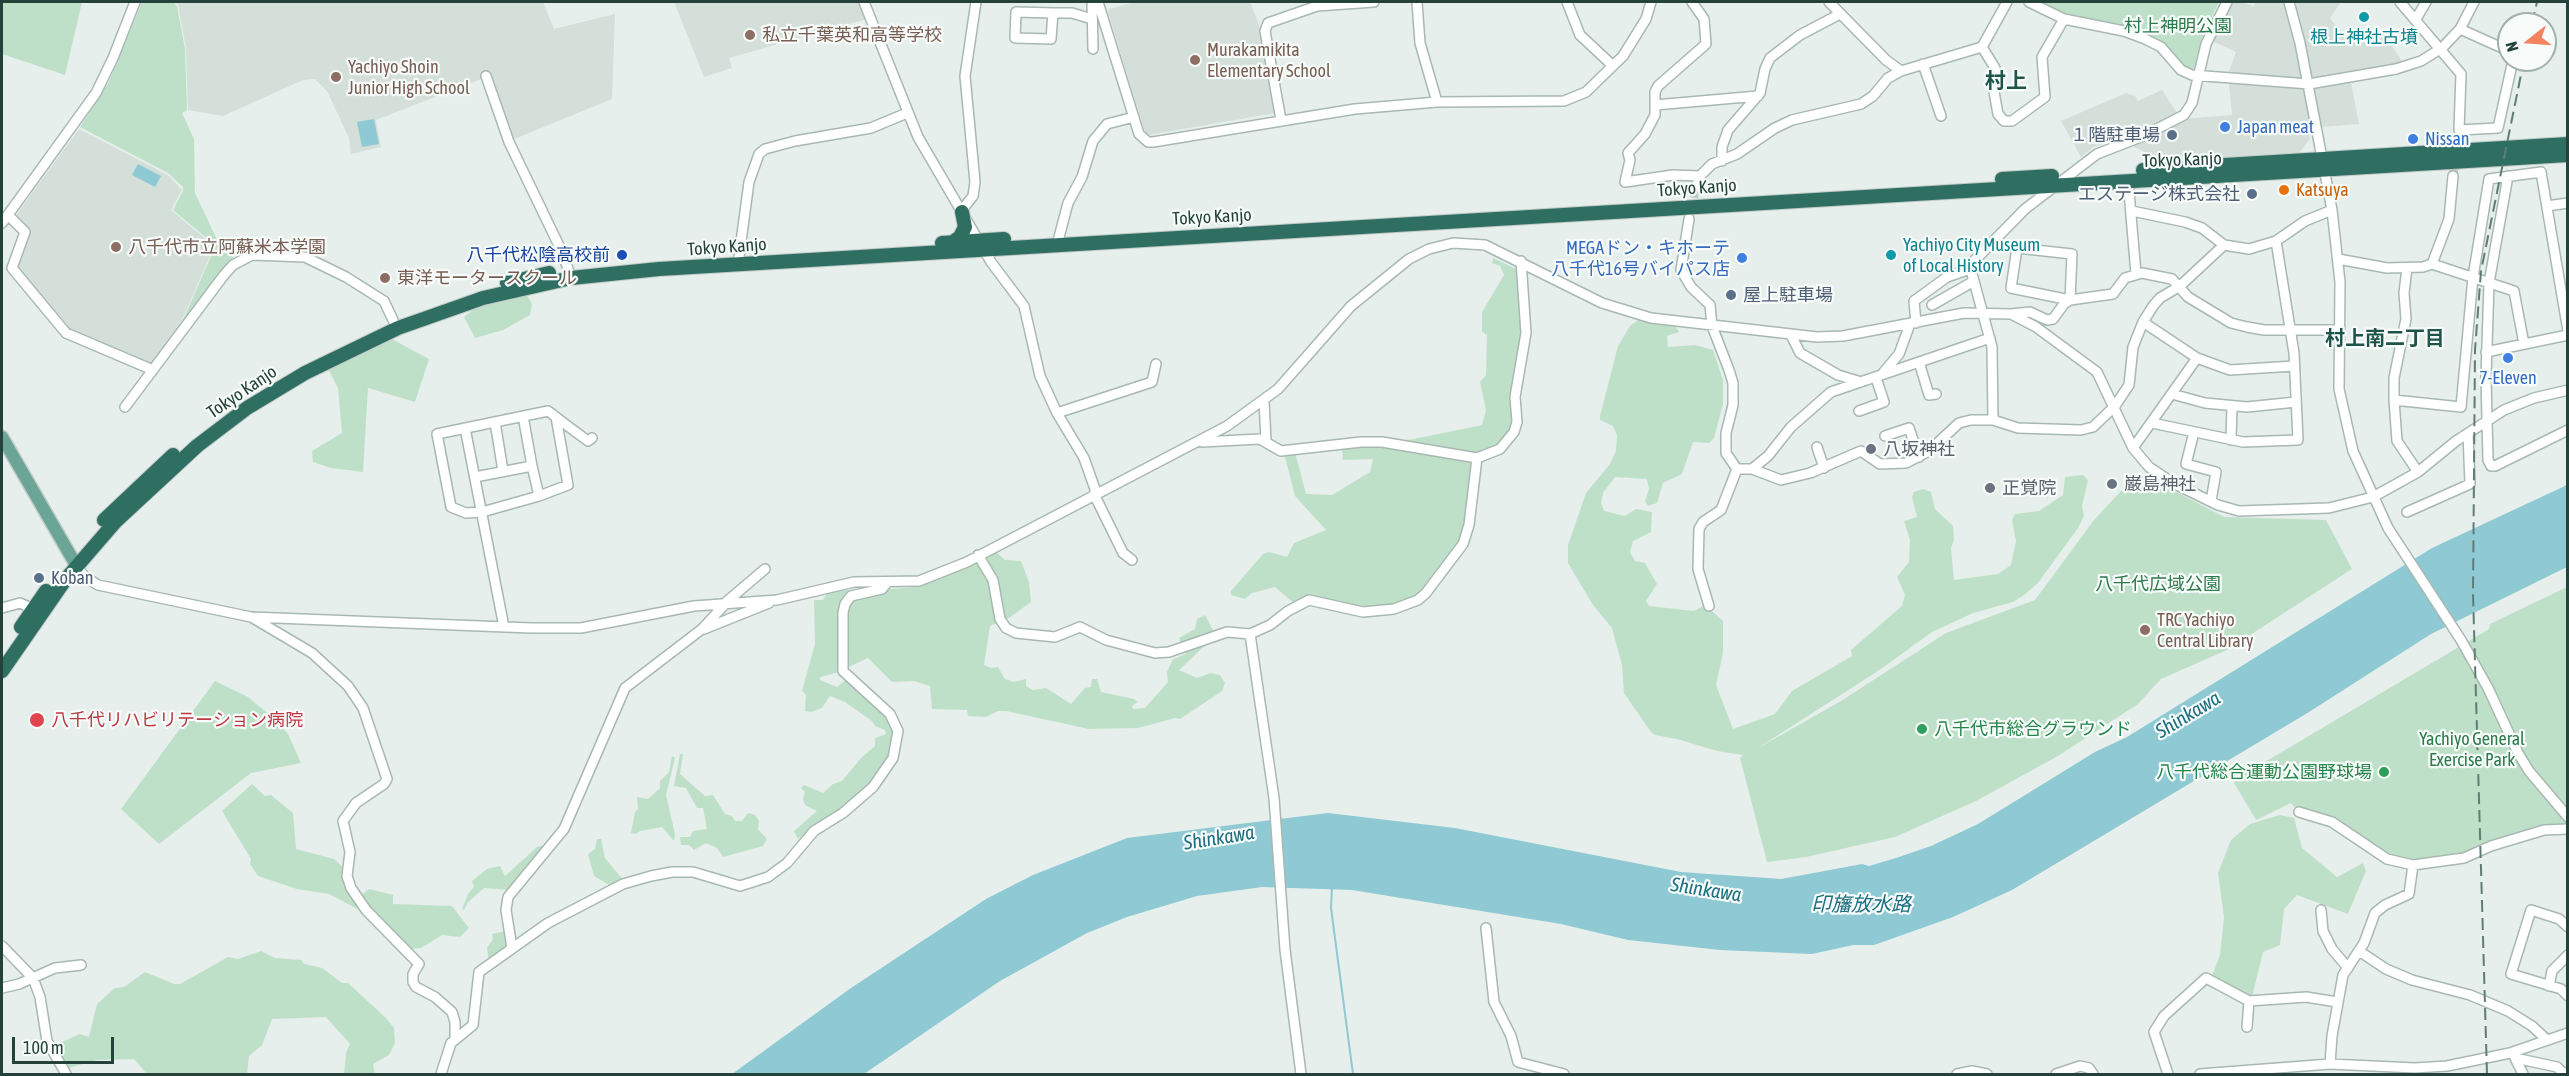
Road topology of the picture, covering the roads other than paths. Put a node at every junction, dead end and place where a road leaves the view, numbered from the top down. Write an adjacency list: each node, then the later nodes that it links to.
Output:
1 (135, 2): 58 (street)
2 (864, 2): 38 (street)
3 (976, 2): 56 (street)
4 (1095, 2): 20 (street); 40 (street)
5 (1374, 2): 41 (street)
6 (1417, 2): 36 (street)
7 (1567, 2): 29 (street)
8 (1651, 2): 29 (street)
9 (1692, 2): 37 (street)
10 (1829, 2): 19 (street)
11 (2007, 2): 25 (street)
12 (2029, 2): 21 (street)
13 (2227, 2): 33 (street)
14 (2289, 2): 34 (street)
15 (2400, 2): 22 (street)
16 (2426, 2): 22 (street)
17 (2474, 2): 23 (street)
18 (1053, 12): 18 (street); 20 (street)
19 (1840, 14): 30 (street); 35 (street)
20 (1092, 19): 27 (street)
21 (2064, 19): 25 (street); 33 (street)
22 (2416, 19): 26 (street)
23 (2460, 29): 24 (street); 26 (street)
24 (2497, 46)
25 (1982, 47): 28 (street)
26 (2442, 48): 31 (street); 34 (street)
27 (1094, 49)
28 (1923, 64): 30 (street); 39 (street)
29 (1612, 65): 36 (street)
30 (1901, 71): 44 (street)
31 (2510, 72)
32 (486, 76): 72 (street)
33 (2198, 76): 34 (street); 46 (street)
34 (2308, 84): 45 (street)
35 (1758, 96): 37 (street); 44 (street)
36 (1437, 102): 41 (street)
37 (1654, 105): 47 (street)
38 (907, 113): 56 (street); 66 (street)
39 (1941, 116)
40 (1134, 117): 41 (street); 61 (street)
41 (1281, 120)
42 (2568, 144): 45 (highway, Tokyo Kanjo)
43 (2568, 155): 45 (highway, Tokyo Kanjo)
44 (1722, 161): 47 (street)
45 (2324, 166): 46 (highway, Tokyo Kanjo); 50 (highway, Tokyo Kanjo); 55 (street)
46 (2072, 174): 51 (street); 61 (highway, Tokyo Kanjo)
47 (1700, 176): 52 (street)
48 (2453, 176): 69 (street)
49 (2508, 176): 54 (street); 74 (street); 76 (street)
50 (2128, 180): 51 (highway, Tokyo Kanjo); 57 (street)
51 (2059, 184): 61 (highway, Tokyo Kanjo); 70 (street)
52 (1696, 187)
53 (2568, 203): 54 (street)
54 (2547, 206): 88 (street)
55 (2332, 210): 62 (street); 67 (street)
56 (962, 211): 63 (highway); 65 (street)
57 (2132, 211): 64 (street); 73 (street)
58 (8, 215): 60 (street); 97 (street)
59 (1689, 219): 85 (street)
60 (2, 223)
61 (1058, 240): 65 (highway, Tokyo Kanjo)
62 (2276, 241): 64 (street); 86 (street)
63 (953, 242): 65 (highway, Tokyo Kanjo); 66 (highway, Tokyo Kanjo)
64 (2224, 244): 77 (street)
65 (982, 245): 66 (highway, Tokyo Kanjo); 110 (street)
66 (739, 259): 72 (highway, Tokyo Kanjo)
67 (2338, 259): 71 (street); 87 (street)
68 (1521, 261): 85 (street); 103 (street); 130 (street)
69 (2432, 264): 71 (street); 74 (street)
70 (1972, 268): 75 (street); 84 (street)
71 (2407, 268): 104 (street)
72 (570, 274): 82 (highway, Tokyo Kanjo); 146 (highway, Tokyo Kanjo)
73 (2136, 274): 77 (street); 78 (street)
74 (2473, 277): 76 (street); 104 (street)
75 (1974, 281): 79 (street); 80 (street)
76 (2489, 283): 91 (street); 92 (street)
77 (2180, 286): 83 (street); 86 (street)
78 (2070, 300): 78 (street); 81 (street)
79 (1932, 305)
80 (1984, 312): 81 (street); 84 (street); 90 (street)
81 (2011, 314): 106 (street)
82 (393, 320): 97 (street); 146 (highway, Tokyo Kanjo)
83 (2143, 322): 93 (street); 106 (street)
84 (1913, 323): 89 (street); 98 (street)
85 (1712, 326): 89 (street); 133 (street)
86 (2291, 329): 87 (street); 96 (street)
87 (2339, 330): 140 (street)
88 (2568, 333): 91 (street)
89 (1791, 335): 99 (street)
90 (1990, 338): 94 (street); 113 (street)
91 (2524, 344): 92 (street)
92 (2486, 352): 114 (street)
93 (2197, 358): 96 (street); 102 (street)
94 (1919, 362): 98 (street); 101 (street)
95 (1156, 364): 110 (street)
96 (2294, 366): 105 (street)
97 (153, 370): 108 (street)
98 (1879, 376): 99 (street); 109 (street)
99 (1861, 382): 134 (street)
100 (2568, 390): 114 (street)
101 (1936, 394)
102 (2172, 394): 107 (street); 116 (street)
103 (1264, 400): 125 (street); 126 (street)
104 (2394, 400): 136 (street)
105 (2296, 402): 107 (street); 124 (street)
106 (2115, 406): 113 (street); 128 (street)
107 (2232, 406): 124 (street)
108 (125, 407)
109 (1859, 411)
110 (1057, 413): 138 (street)
111 (523, 416): 112 (street); 115 (street); 131 (street)
112 (556, 417): 123 (street); 139 (street)
113 (1993, 420): 129 (street)
114 (2487, 420): 118 (street); 120 (street)
115 (495, 422): 117 (street); 135 (street)
116 (2152, 423): 119 (street); 128 (street)
117 (465, 428): 137 (street); 142 (street)
118 (2568, 429)
119 (2194, 432): 124 (street); 141 (street)
120 (2468, 433): 136 (street); 143 (street)
121 (1885, 436): 129 (street)
122 (2, 437): 146 (main road)
123 (592, 438)
124 (2231, 440)
125 (1266, 441): 126 (street); 130 (street)
126 (1194, 443): 138 (street)
127 (1817, 447): 132 (street)
128 (2133, 448): 141 (street)
129 (1919, 457): 132 (street)
130 (1477, 458): 157 (street)
131 (532, 466): 135 (street); 139 (street)
132 (1824, 468): 134 (street)
133 (1737, 469): 134 (street); 151 (street)
134 (1752, 469)
135 (503, 471): 137 (street)
136 (2418, 472): 140 (street)
137 (475, 477): 142 (street)
138 (1095, 493): 144 (street); 145 (street)
139 (539, 496): 142 (street)
140 (2373, 497): 141 (street); 161 (street)
141 (2211, 501)
142 (482, 512): 155 (street)
143 (2407, 512)
144 (978, 555): 148 (street); 157 (street)
145 (1132, 560)
146 (74, 561): 153 (highway, Tokyo Kanjo); 154 (street); 159 (highway, Tokyo Kanjo)
147 (765, 569): 150 (street)
148 (886, 584): 149 (street); 168 (street)
149 (777, 600): 150 (street); 156 (street)
150 (726, 603): 155 (street); 156 (street)
151 (1709, 606)
152 (2, 608): 153 (street)
153 (33, 609): 158 (highway, Tokyo Kanjo)
154 (251, 617): 155 (street); 181 (street)
155 (504, 627)
156 (701, 630): 168 (street)
157 (1251, 634): 190 (street)
158 (2, 656)
159 (2, 671)
160 (2299, 812): 163 (street)
161 (2568, 817)
162 (2568, 829): 163 (street)
163 (2413, 865): 169 (street)
164 (2321, 910): 172 (street)
165 (2568, 927): 174 (street)
166 (1486, 928): 191 (street)
167 (2, 946): 173 (street)
168 (512, 948): 181 (street)
169 (2359, 951): 172 (street); 182 (street)
170 (2568, 955): 174 (street)
171 (81, 965): 173 (street)
172 (2348, 968): 178 (street)
173 (33, 978): 175 (street); 188 (street)
174 (2549, 986): 176 (street)
175 (2, 988)
176 (2568, 996)
177 (2249, 1001): 178 (street); 179 (street); 196 (street)
178 (2337, 1002): 183 (street)
179 (2247, 1027)
180 (2568, 1033): 182 (street)
181 (455, 1038): 189 (street)
182 (2547, 1040): 185 (street)
183 (2330, 1064): 184 (street); 186 (street)
184 (2359, 1070): 185 (street)
185 (2435, 1071)
186 (2239, 1072): 197 (street)
187 (2564, 1073): 198 (street)
188 (66, 1074)
189 (441, 1074)
190 (1301, 1074)
191 (1564, 1074)
192 (1957, 1074): 193 (street)
193 (1986, 1074)
194 (2056, 1074): 195 (street)
195 (2093, 1074)
196 (2168, 1074)
197 (2200, 1074)
198 (2523, 1074)

